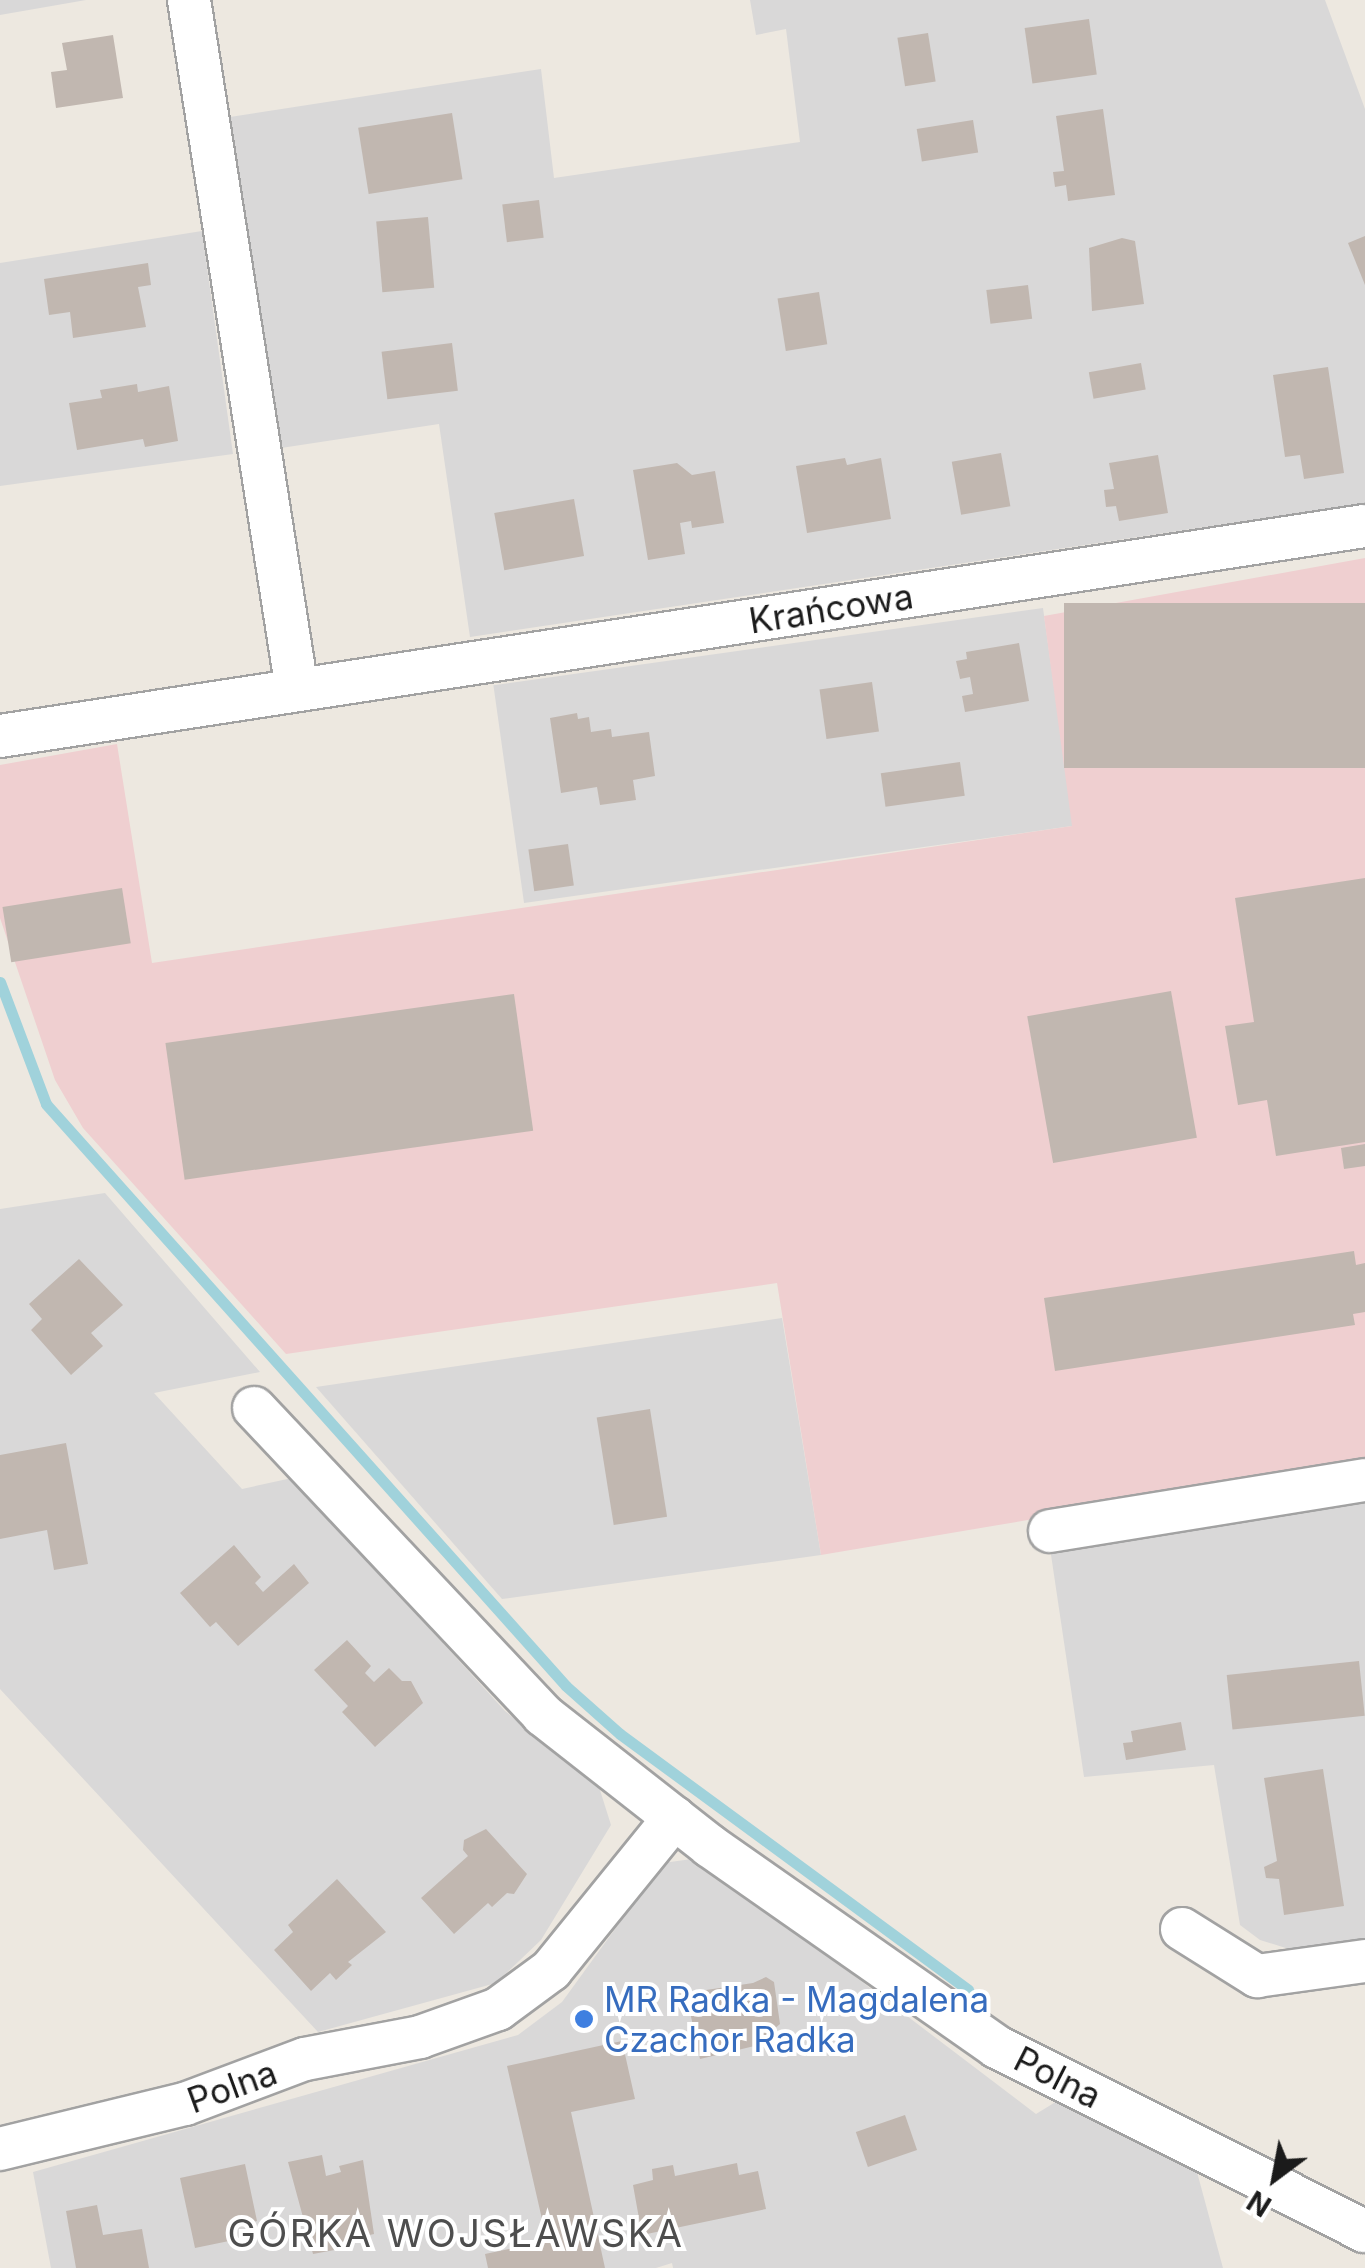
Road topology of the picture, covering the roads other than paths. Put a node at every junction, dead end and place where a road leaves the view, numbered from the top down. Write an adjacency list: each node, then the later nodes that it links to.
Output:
1 (189, 0): 3 (street)
2 (1365, 526): 3 (street, Krańcowa)
3 (297, 690): 4 (street, Krańcowa)
4 (0, 736)
5 (254, 1408): 8 (street, Polna)
6 (1365, 1480): 7 (street)
7 (1050, 1532)
8 (674, 1818): 11 (street, Polna); 12 (street, Polna)
9 (1182, 1929): 10 (street)
10 (1365, 1960)
11 (0, 2149)
12 (1365, 2231)

